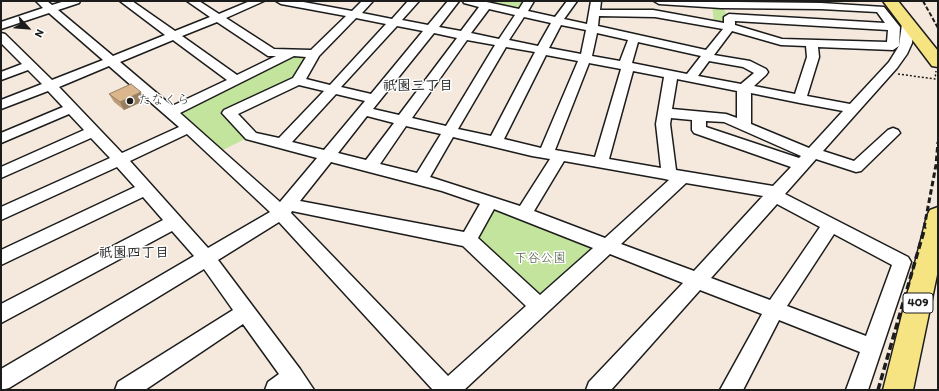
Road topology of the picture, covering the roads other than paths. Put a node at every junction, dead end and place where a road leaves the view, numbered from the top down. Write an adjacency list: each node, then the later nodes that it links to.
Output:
1 (76, 1): 17 (street)
2 (125, 1): 33 (street)
3 (192, 1): 23 (street)
4 (259, 1): 23 (street)
5 (281, 1): 21 (street)
6 (368, 1): 21 (street)
7 (414, 1): 25 (street)
8 (454, 1): 31 (street)
9 (468, 1): 18 (street)
10 (572, 1): 24 (street)
11 (655, 1): 22 (street)
12 (659, 1): 14 (street)
13 (890, 1): 29 (highway)
14 (686, 2): 15 (street)
15 (719, 3): 16 (street); 26 (street)
16 (819, 3): 27 (street); 29 (street)
17 (46, 5): 28 (street); 45 (street)
18 (486, 5): 19 (street); 32 (street)
19 (526, 6): 24 (street); 36 (street)
20 (595, 7): 22 (street); 30 (street)
21 (354, 14): 25 (street); 41 (street)
22 (653, 14): 26 (street); 35 (street)
23 (219, 18): 33 (street); 43 (street)
24 (557, 20): 30 (street); 40 (street)
25 (394, 22): 31 (street); 56 (street)
26 (730, 22): 27 (street); 38 (street); 42 (street)
27 (835, 24): 29 (street); 39 (street)
28 (1, 26)
29 (901, 26): 39 (street); 46 (highway); 61 (street)
30 (593, 28): 34 (street); 44 (street)
31 (431, 29): 32 (street); 57 (street)
32 (464, 35): 36 (street); 66 (street)
33 (174, 36): 45 (street); 52 (street)
34 (634, 38): 35 (street); 48 (street)
35 (647, 41): 42 (street)
36 (502, 43): 40 (street); 70 (street)
37 (4, 44): 47 (street)
38 (812, 44): 39 (street); 58 (street)
39 (853, 46)
40 (542, 50): 44 (street); 73 (street)
41 (314, 54): 43 (street); 53 (street)
42 (707, 55): 51 (street); 55 (street)
43 (276, 56): 52 (street)
44 (584, 58): 48 (street); 75 (street)
45 (111, 61): 54 (street); 63 (street)
46 (937, 64)
47 (30, 65): 50 (street); 54 (street)
48 (627, 66): 49 (street); 79 (street)
49 (671, 74): 51 (street); 64 (street)
50 (1, 76)
51 (690, 78): 55 (street)
52 (236, 80): 63 (street)
53 (298, 81): 56 (street); 74 (street)
54 (50, 85): 59 (street); 60 (street)
55 (744, 88): 58 (street); 67 (street)
56 (333, 89): 57 (street); 74 (street)
57 (374, 99): 62 (street)
58 (800, 99): 61 (street)
59 (1, 105)
60 (71, 108): 69 (street); 72 (street)
61 (854, 109): 77 (street)
62 (364, 111): 66 (street); 76 (street)
63 (171, 112): 68 (street)
64 (664, 113): 65 (street); 82 (street)
65 (699, 115): 67 (street); 77 (street)
66 (403, 120): 70 (street); 80 (street)
67 (744, 126): 77 (street)
68 (189, 128): 78 (street); 87 (street)
69 (93, 131): 78 (street); 81 (street)
70 (450, 131): 73 (street); 83 (street)
71 (893, 132): 77 (street)
72 (1, 138)
73 (495, 142): 75 (street)
74 (282, 144): 76 (street)
75 (553, 154): 79 (street); 89 (street)
76 (328, 155): 80 (street); 87 (street)
77 (809, 158): 85 (street)
78 (120, 160): 84 (street); 88 (street)
79 (602, 162): 82 (street)
80 (370, 166): 83 (street)
81 (1, 173)
82 (676, 176): 85 (street); 94 (street)
83 (422, 179): 86 (street)
84 (145, 189): 91 (street); 95 (street)
85 (776, 194): 92 (street); 97 (street)
86 (490, 201): 89 (street); 93 (street)
87 (284, 208): 93 (street); 96 (street); 108 (street)
88 (1, 214)
89 (524, 214): 94 (street)
90 (938, 216): 105 (highway, 409)
91 (174, 222): 96 (street); 101 (street)
92 (831, 225): 99 (street); 102 (street)
93 (468, 240): 98 (street)
94 (607, 246): 97 (street); 98 (street)
95 (1, 258)
96 (206, 258): 100 (street); 103 (street)
97 (697, 281): 99 (street); 109 (street)
98 (540, 307): 108 (street)
99 (774, 310): 102 (street); 110 (street)
100 (246, 312): 104 (street); 106 (street)
101 (1, 314)
102 (871, 348): 111 (street)
103 (1, 380)
104 (298, 383): 107 (street)
105 (901, 389)
106 (126, 390)
107 (276, 390)
108 (448, 390)
109 (597, 390)
110 (731, 390)
111 (857, 390)

